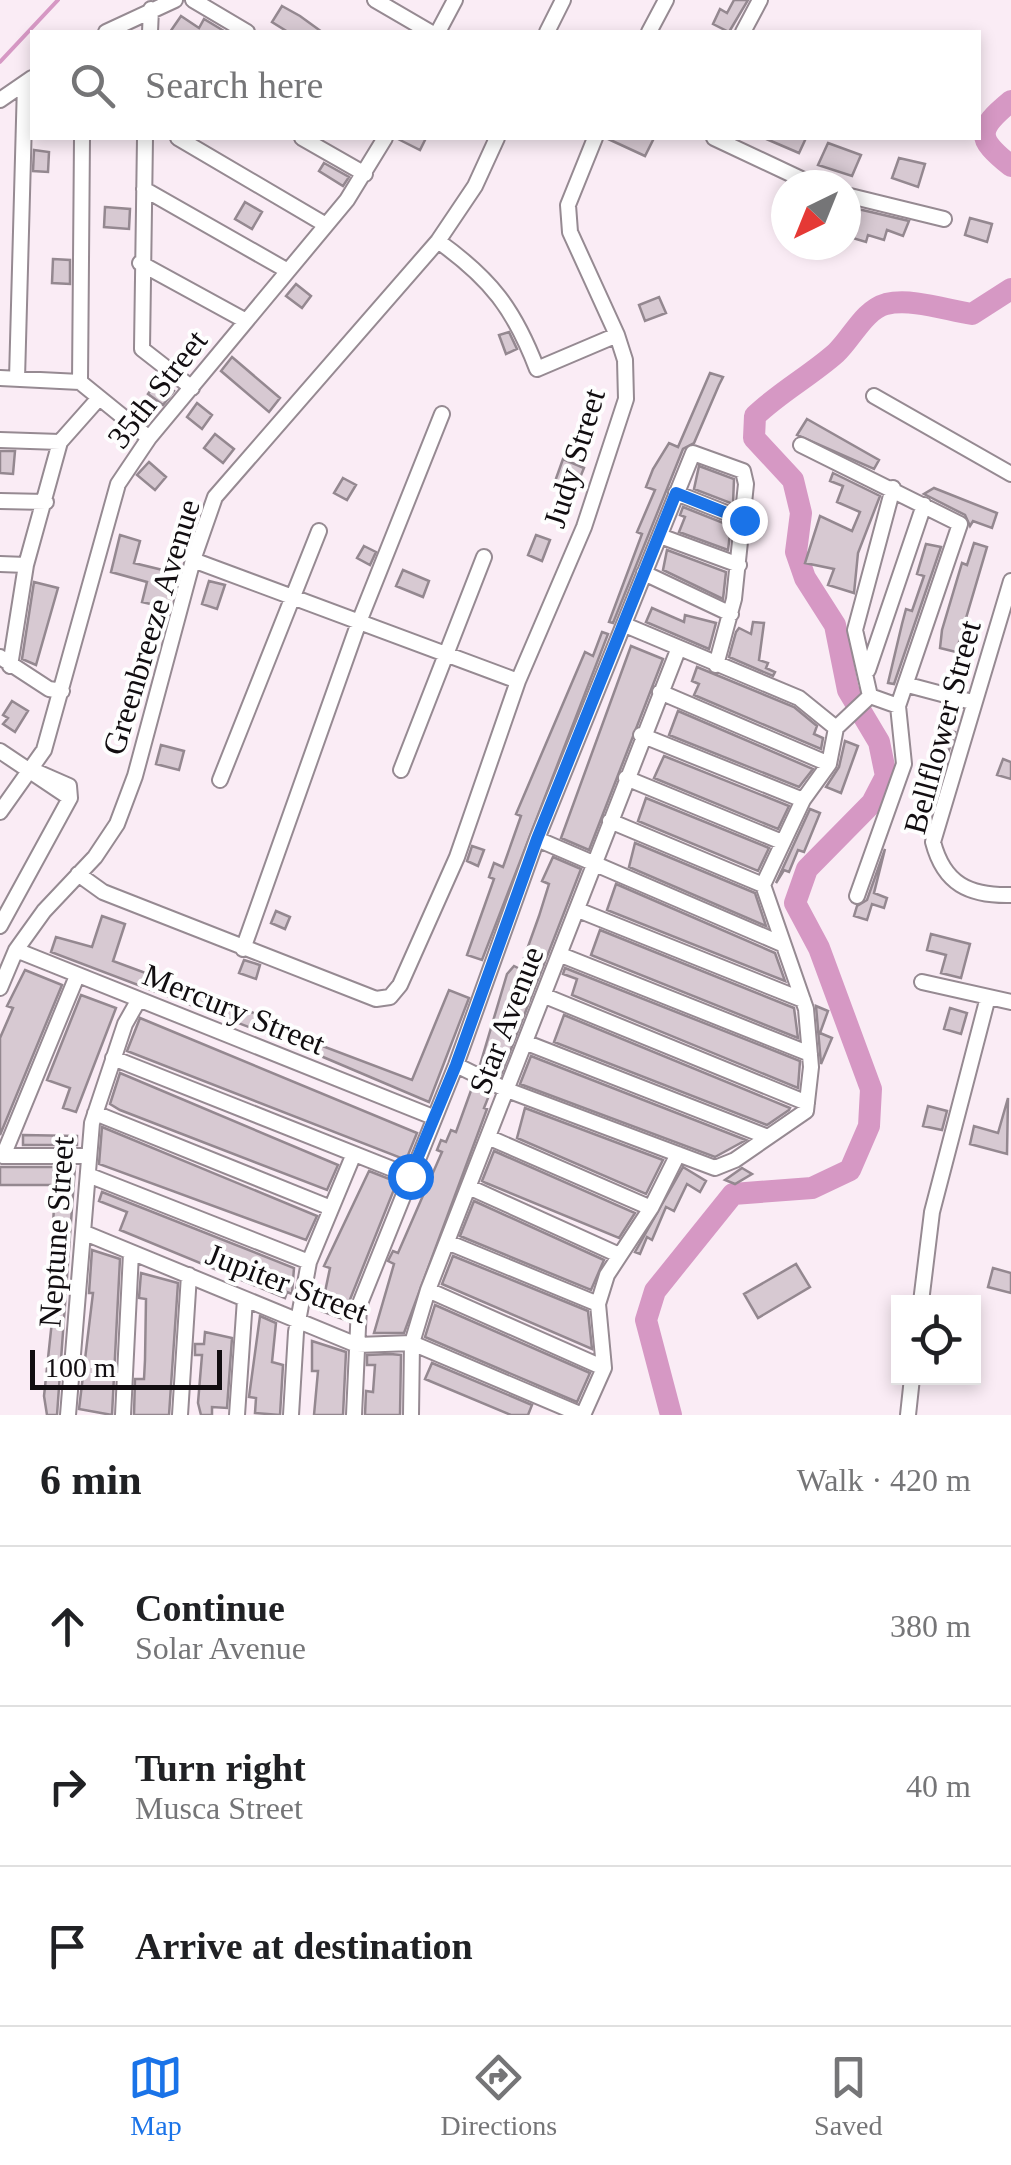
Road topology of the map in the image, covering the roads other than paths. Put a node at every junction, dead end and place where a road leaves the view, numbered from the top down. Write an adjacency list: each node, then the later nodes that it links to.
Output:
1 (175, 0): 8 (street)
2 (192, 0): 11 (street)
3 (375, 0): 12 (street)
4 (455, 0): 13 (street)
5 (564, 0): 14 (street)
6 (666, 0): 15 (street)
7 (760, 0): 16 (street)
8 (151, 9): 9 (street); 10 (street)
9 (110, 30)
10 (150, 30)
11 (244, 30)
12 (427, 30)
13 (439, 30)
14 (548, 30)
15 (650, 30)
16 (748, 30)
17 (28, 81): 18 (street); 39 (street)
18 (0, 100)
19 (82, 140): 40 (street)
20 (145, 140): 29 (street)
21 (181, 140): 32 (street)
22 (306, 140): 28 (street)
23 (384, 140): 28 (street, 35th Street)
24 (497, 140): 33 (street, Greenbreeze Avenue)
25 (594, 140): 37 (street, Judy Street)
26 (718, 140): 27 (street)
27 (782, 170)
28 (365, 174): 32 (street, 35th Street)
29 (144, 189): 34 (street); 35 (street)
30 (861, 199): 31 (street)
31 (944, 218)
32 (326, 225): 35 (street, 35th Street)
33 (438, 242): 37 (street); 59 (street, Greenbreeze Avenue)
34 (140, 262): 36 (street); 41 (street)
35 (288, 271): 36 (street, 35th Street)
36 (246, 321): 41 (street, 35th Street)
37 (617, 335): 74 (street, Judy Street)
38 (0, 378): 39 (street)
39 (17, 379): 40 (street)
40 (80, 382): 43 (street)
41 (192, 388): 45 (street, 35th Street)
42 (874, 396): 49 (street)
43 (99, 398): 45 (street); 47 (street)
44 (442, 414): 67 (street)
45 (148, 438): 76 (street, 35th Street)
46 (0, 440): 47 (street)
47 (60, 442): 53 (street)
48 (802, 445): 50 (street)
49 (1011, 474)
50 (893, 488): 54 (street); 73 (street)
51 (676, 493): 55 (street); 55 (street); 57 (street)
52 (0, 501): 53 (street)
53 (46, 502): 62 (street)
54 (924, 505): 73 (street); 75 (street)
55 (744, 520): 61 (street)
56 (320, 530): 65 (street)
57 (660, 536): 61 (street); 63 (street)
58 (484, 557): 70 (street)
59 (193, 560): 65 (street); 95 (street, Greenbreeze Avenue)
60 (0, 564): 62 (street)
61 (739, 565): 66 (street)
62 (26, 566): 71 (street)
63 (644, 573): 66 (street); 68 (street)
64 (1011, 581): 79 (street, Bellflower Street)
65 (294, 598): 67 (street); 88 (street)
66 (731, 614): 72 (street)
67 (359, 622): 70 (street); 102 (street)
68 (625, 625): 69 (street); 92 (street)
69 (678, 650): 72 (street); 77 (street, Star Avenue)
70 (446, 653): 74 (street); 86 (street)
71 (5, 662): 76 (street)
72 (716, 665): 81 (street)
73 (868, 673): 78 (street)
74 (518, 681): 102 (street, Judy Street)
75 (908, 685): 79 (street); 80 (street)
76 (62, 691): 85 (street, 35th Street)
77 (660, 692): 82 (street, Star Avenue); 84 (street)
78 (866, 698): 80 (street); 81 (street)
79 (972, 702): 97 (street, Bellflower Street)
80 (898, 706): 98 (street)
81 (838, 725): 84 (street)
82 (641, 735): 87 (street, Star Avenue); 89 (street)
83 (0, 751): 85 (street)
84 (829, 764): 89 (street)
85 (28, 768): 90 (street, 35th Street); 100 (street)
86 (401, 770)
87 (626, 778): 91 (street, Star Avenue); 93 (street)
88 (220, 780)
89 (802, 800): 93 (street)
90 (0, 812)
91 (610, 821): 94 (street, Star Avenue); 96 (street)
92 (537, 839): 94 (street); 116 (street)
93 (782, 842): 96 (street)
94 (593, 866): 99 (street, Star Avenue); 101 (street)
95 (78, 874): 102 (street); 103 (street, Greenbreeze Avenue)
96 (763, 885): 101 (street)
97 (1011, 895)
98 (858, 896)
99 (578, 910): 104 (street, Star Avenue); 110 (street)
100 (0, 926)
101 (782, 944): 110 (street)
102 (243, 949)
103 (16, 950): 105 (street, Mercury Street); 106 (street, Greenbreeze Avenue)
104 (560, 955): 108 (street, Star Avenue); 114 (street)
105 (77, 976): 111 (street, Mercury Street); 124 (street)
106 (2, 979)
107 (922, 982): 109 (street)
108 (545, 996): 113 (street, Star Avenue); 118 (street)
109 (988, 997): 112 (street); 138 (street)
110 (803, 1000): 114 (street)
111 (138, 1001): 115 (street, Neptune Street); 120 (street, Mercury Street)
112 (1011, 1002)
113 (527, 1043): 117 (street, Star Avenue); 121 (street)
114 (810, 1054): 118 (street)
115 (113, 1058): 119 (street, Neptune Street); 125 (street)
116 (456, 1065): 117 (street); 120 (street)
117 (507, 1090): 122 (street, Star Avenue); 123 (street)
118 (807, 1104): 121 (street)
119 (95, 1113): 124 (street, Neptune Street); 129 (street)
120 (433, 1117): 127 (street)
121 (768, 1137): 123 (street)
122 (490, 1138): 128 (street, Star Avenue); 130 (street)
123 (678, 1154): 130 (street)
124 (88, 1156): 126 (street, Neptune Street)
125 (353, 1156): 127 (street); 129 (street)
126 (88, 1175): 131 (street, Neptune Street); 135 (street)
127 (410, 1176): 143 (street)
128 (471, 1188): 132 (street, Star Avenue); 134 (street)
129 (331, 1208): 135 (street)
130 (651, 1208): 134 (street)
131 (85, 1233): 133 (street, Jupiter Street); 146 (street, Neptune Street)
132 (447, 1242): 137 (street, Star Avenue); 140 (street)
133 (131, 1253): 136 (street, Jupiter Street); 147 (street)
134 (619, 1254): 140 (street)
135 (309, 1262): 141 (street)
136 (188, 1275): 139 (street, Jupiter Street); 148 (street)
137 (428, 1290): 142 (street, Star Avenue); 144 (street)
138 (922, 1295)
139 (246, 1299): 141 (street, Jupiter Street); 149 (street)
140 (598, 1304): 144 (street)
141 (298, 1320): 143 (street, Jupiter Street); 150 (street)
142 (412, 1343): 143 (street, Jupiter Street); 152 (street, Star Avenue); 153 (street, Jupiter Street)
143 (357, 1345): 151 (street)
144 (604, 1368): 153 (street)
145 (911, 1385): 154 (street)
146 (68, 1415)
147 (123, 1415)
148 (180, 1415)
149 (237, 1415)
150 (291, 1415)
151 (354, 1415)
152 (410, 1415)
153 (583, 1415)
154 (908, 1415)

